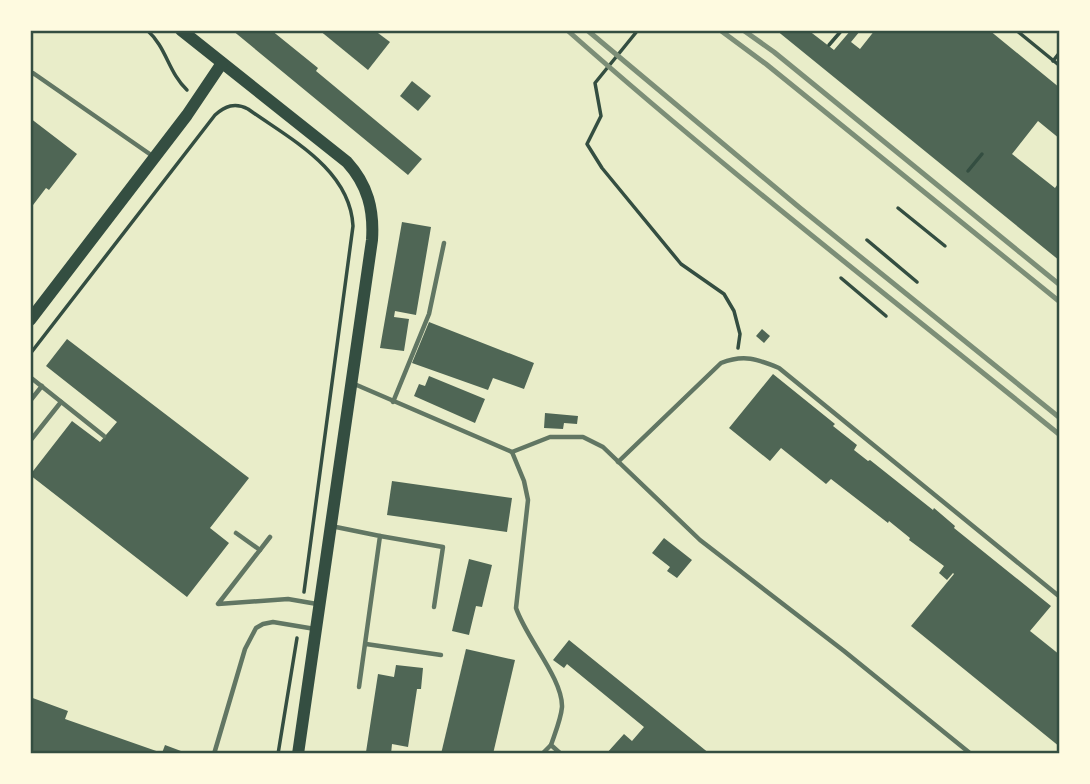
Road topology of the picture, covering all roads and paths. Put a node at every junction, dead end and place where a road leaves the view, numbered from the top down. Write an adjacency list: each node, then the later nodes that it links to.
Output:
1 (147, 30): 12 (path)
2 (181, 30): 9 (main road)
3 (638, 30): 25 (path)
4 (842, 30): 6 (path)
5 (1016, 30): 8 (path)
6 (829, 45)
7 (1060, 52): 8 (path)
8 (1053, 61): 10 (path)
9 (222, 63): 12 (main road); 27 (main road)
10 (1060, 66)
11 (30, 77): 14 (lane)
12 (197, 99): 14 (main road)
13 (982, 154): 15 (path)
14 (155, 158): 23 (main road)
15 (968, 171)
16 (898, 208): 19 (path)
17 (867, 240): 21 (path)
18 (444, 243): 31 (lane)
19 (944, 246)
20 (841, 278): 22 (path)
21 (917, 282)
22 (886, 316)
23 (30, 320)
24 (30, 354): 42 (path)
25 (736, 357): 35 (lane); 41 (lane)
26 (30, 377): 28 (lane)
27 (351, 383): 31 (lane); 36 (main road)
28 (42, 387): 29 (lane); 30 (lane)
29 (30, 401)
30 (61, 402): 32 (lane); 33 (lane)
31 (393, 402): 34 (lane)
32 (104, 436)
33 (30, 441)
34 (512, 452): 35 (lane); 50 (lane)
35 (618, 462): 56 (lane)
36 (330, 526): 38 (lane); 43 (main road)
37 (236, 533): 40 (lane)
38 (380, 536): 44 (lane); 47 (lane)
39 (270, 537): 40 (lane)
40 (260, 550): 42 (lane)
41 (1060, 597)
42 (303, 601): 43 (lane)
43 (319, 604): 46 (main road)
44 (435, 607)
45 (299, 626): 46 (lane); 51 (lane); 52 (path)
46 (316, 629): 53 (main road)
47 (365, 644): 48 (lane); 49 (lane)
48 (441, 655)
49 (359, 687)
50 (551, 745): 54 (lane); 55 (lane)
51 (214, 754)
52 (278, 754)
53 (298, 754)
54 (542, 754)
55 (561, 754)
56 (971, 754)

